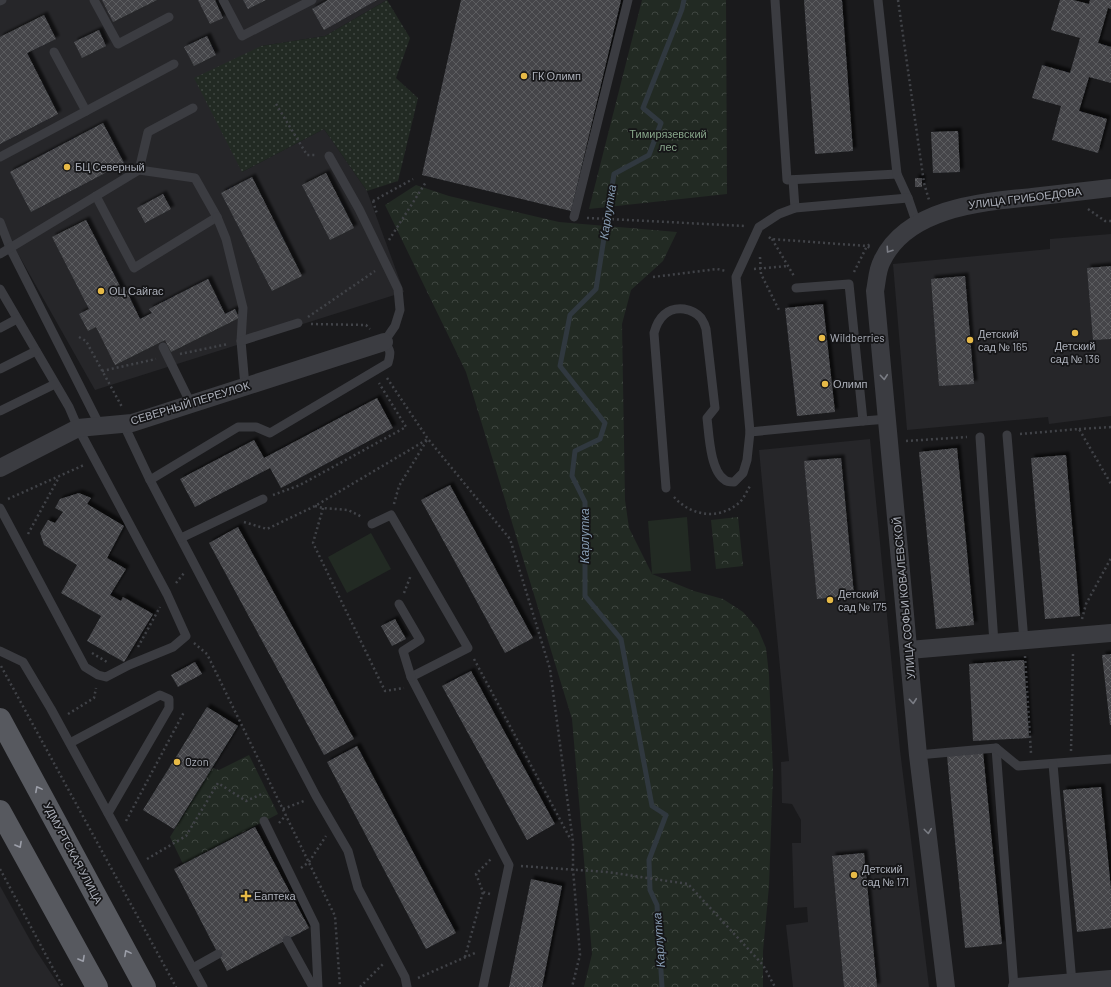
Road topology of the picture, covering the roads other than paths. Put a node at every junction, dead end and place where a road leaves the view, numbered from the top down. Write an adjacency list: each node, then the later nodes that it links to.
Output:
1 (94, 0): 7 (lane)
2 (223, 0): 3 (lane)
3 (312, 0)
4 (628, 0): 22 (lane)
5 (775, 0): 16 (lane)
6 (878, 0): 15 (lane)
7 (169, 17)
8 (54, 52): 11 (lane)
9 (174, 64): 11 (lane)
10 (193, 108): 14 (lane)
11 (86, 111): 13 (lane)
12 (329, 156): 34 (lane)
13 (0, 157)
14 (139, 170): 18 (lane); 21 (lane)
15 (897, 174): 16 (lane); 19 (lane)
16 (794, 180): 20 (lane)
17 (1111, 188): 24 (street, УЛИЦА ГРИБОЕДОВА)
18 (96, 196): 21 (lane); 26 (lane)
19 (908, 198): 20 (lane); 24 (lane)
20 (795, 208): 47 (lane)
21 (217, 217): 33 (lane)
22 (574, 217)
23 (0, 222): 26 (lane)
24 (917, 224): 42 (street, УЛИЦА СОФЬИ КОВАЛЕВСКОЙ, one-way to 42)
25 (0, 240): 26 (lane)
26 (10, 248): 27 (lane); 45 (lane)
27 (0, 254)
28 (0, 288): 30 (lane)
29 (798, 288): 43 (lane)
30 (17, 319): 32 (lane); 36 (lane)
31 (298, 323): 33 (lane)
32 (0, 328)
33 (241, 341): 39 (lane)
34 (384, 342): 39 (street, СЕВЕРНЫЙ ПЕРЕУЛОК); 51 (lane)
35 (163, 347): 40 (lane)
36 (36, 351): 37 (lane); 38 (lane)
37 (0, 369)
38 (55, 384): 41 (lane); 46 (lane)
39 (245, 386): 40 (street, СЕВЕРНЫЙ ПЕРЕУЛОК)
40 (192, 404): 44 (street, СЕВЕРНЫЙ ПЕРЕУЛОК)
41 (0, 411)
42 (888, 419): 43 (lane); 61 (street, УЛИЦА СОФЬИ КОВАЛЕВСКОЙ)
43 (863, 421): 47 (lane)
44 (127, 423): 45 (street, СЕВЕРНЫЙ ПЕРЕУЛОК); 51 (lane)
45 (100, 426): 46 (street, СЕВЕРНЫЙ ПЕРЕУЛОК)
46 (78, 428): 50 (street, СЕВЕРНЫЙ ПЕРЕУЛОК); 54 (lane)
47 (750, 432): 52 (lane)
48 (1008, 435): 59 (lane)
49 (980, 437): 60 (lane)
50 (0, 468)
51 (150, 480): 56 (lane)
52 (666, 488)
53 (264, 499): 56 (lane)
54 (2, 504)
55 (372, 524): 63 (lane)
56 (181, 538): 83 (lane)
57 (399, 604): 63 (lane)
58 (1111, 633): 59 (street)
59 (1024, 641): 60 (street)
60 (994, 643): 61 (street)
61 (909, 650): 67 (street, УЛИЦА СОФЬИ КОВАЛЕВСКОЙ, one-way to 67)
62 (0, 651): 65 (lane)
63 (411, 677): 84 (lane)
64 (0, 719): 79 (main road, УДМУРТСКАЯ УЛИЦА, one-way to 64)
65 (70, 743): 71 (lane); 71 (lane)
66 (996, 748): 67 (lane); 69 (lane); 86 (lane)
67 (918, 755): 85 (street, УЛИЦА СОФЬИ КОВАЛЕВСКОЙ, one-way to 85)
68 (1111, 759): 69 (lane)
69 (1053, 764): 77 (lane)
70 (0, 811): 78 (main road, one-way to 78)
71 (108, 813): 75 (lane)
72 (264, 822): 82 (lane)
73 (287, 940): 81 (lane)
74 (218, 954): 75 (lane)
75 (193, 968): 80 (lane)
76 (1111, 979): 77 (street)
77 (1081, 984): 86 (street)
78 (97, 987)
79 (145, 987)
80 (203, 987)
81 (314, 987)
82 (318, 987)
83 (407, 987)
84 (483, 987)
85 (946, 987)
86 (1016, 987)

